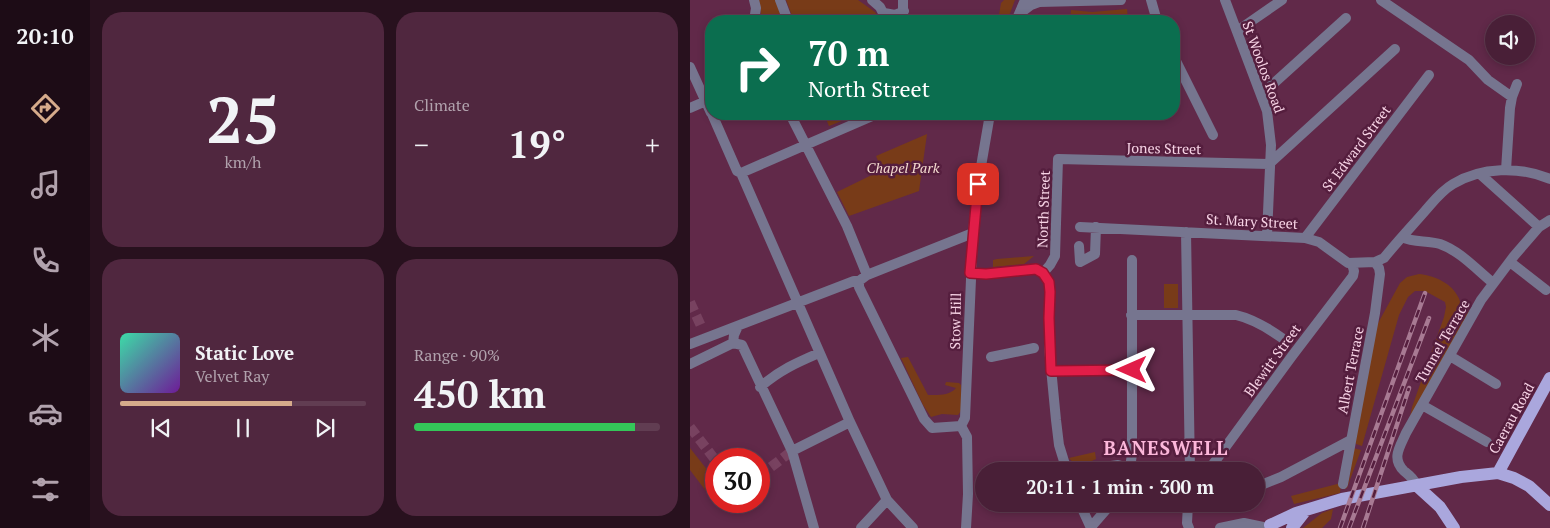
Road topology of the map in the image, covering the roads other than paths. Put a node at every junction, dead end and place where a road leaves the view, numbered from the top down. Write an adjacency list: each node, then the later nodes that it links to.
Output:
1 (754, 0): 12 (street)
2 (780, 0): 13 (street)
3 (903, 0): 15 (street)
4 (1025, 0): 16 (street)
5 (1060, 0): 6 (street); 17 (street)
6 (1121, 0)
7 (1151, 0): 18 (street)
8 (1225, 0): 20 (street, St Woolos Road)
9 (1282, 0): 20 (street)
10 (1381, 0): 27 (street)
11 (881, 10): 14 (street)
12 (755, 15)
13 (786, 15)
14 (895, 15)
15 (903, 15)
16 (1019, 15)
17 (1021, 15)
18 (1155, 15)
19 (1346, 18): 26 (street)
20 (1237, 31): 26 (street, St Woolos Road)
21 (1394, 49): 38 (street)
22 (690, 66): 28 (street)
23 (1180, 69): 35 (street)
24 (1429, 75): 51 (street, St Edward Street)
25 (1517, 84): 27 (street)
26 (1261, 95): 38 (street, St Woolos Road)
27 (1512, 97): 39 (street)
28 (705, 100)
29 (705, 102): 30 (street)
30 (690, 108)
31 (714, 120): 40 (street)
32 (793, 120): 36 (street)
33 (862, 120): 36 (street)
34 (989, 120): 48 (street, Stow Hill)
35 (1212, 135)
36 (805, 144): 40 (street); 59 (street)
37 (1058, 159): 38 (street, Jones Street); 58 (street, North Street)
38 (1269, 164): 49 (street, St Woolos Road)
39 (1506, 170): 41 (street); 42 (street)
40 (741, 173): 62 (street)
41 (1480, 174): 46 (street); 50 (street)
42 (1550, 179)
43 (1550, 220): 46 (street, Tunnel Terrace)
44 (1080, 227): 45 (street, St. Mary Street)
45 (1096, 227): 47 (street, St. Mary Street); 52 (street)
46 (1539, 227): 55 (street, Tunnel Terrace)
47 (1186, 232): 49 (street, St. Mary Street); 64 (street)
48 (973, 233): 57 (street, Stow Hill); 59 (street)
49 (1267, 235): 51 (street, St. Mary Street)
50 (1402, 237): 54 (street); 60 (street)
51 (1305, 238): 56 (street, St. Mary Street)
52 (1079, 246)
53 (1132, 260): 63 (street)
54 (1375, 262): 56 (street); 84 (street, Albert Terrace)
55 (1510, 262): 60 (street, Tunnel Terrace); 61 (street)
56 (1352, 264): 90 (street, Blewitt Street)
57 (970, 273): 58 (street); 83 (street, Stow Hill)
58 (1043, 273): 77 (street)
59 (860, 279): 62 (street); 83 (street)
60 (1494, 283): 73 (street, Tunnel Terrace)
61 (1546, 290)
62 (798, 302): 66 (street); 72 (street)
63 (1132, 315): 64 (street); 76 (street)
64 (1187, 315): 68 (street); 89 (street)
65 (702, 326): 67 (street)
66 (738, 326): 67 (street); 70 (street)
67 (706, 337): 69 (street)
68 (1282, 338)
69 (690, 344)
70 (737, 344): 75 (street); 80 (street)
71 (1034, 348): 74 (street)
72 (819, 353): 80 (street); 82 (street)
73 (1450, 356): 79 (street); 81 (street, Tunnel Terrace)
74 (991, 357)
75 (690, 364)
76 (1132, 370): 77 (street); 88 (street)
77 (1051, 371): 87 (street)
78 (1550, 378): 91 (main road, Caerau Road)
79 (1496, 384)
80 (760, 387): 86 (street)
81 (1422, 405): 85 (street); 94 (street, Tunnel Terrace)
82 (850, 422): 86 (street); 95 (street)
83 (961, 426): 105 (street, Stow Hill)
84 (1351, 440): 92 (street); 93 (street, Albert Terrace)
85 (1488, 442)
86 (792, 451): 102 (street)
87 (1063, 462)
88 (1133, 462)
89 (1190, 462)
90 (1215, 462)
91 (1498, 473): 94 (main road); 96 (main road)
92 (1265, 483)
93 (1343, 484)
94 (1417, 486): 97 (main road); 110 (main road)
95 (887, 500): 103 (street); 104 (street)
96 (1550, 505)
97 (1306, 510): 101 (main road); 109 (main road)
98 (1084, 512): 106 (street)
99 (1104, 512): 106 (street)
100 (1188, 512): 107 (street)
101 (1269, 527): 108 (street)
102 (814, 528)
103 (861, 528)
104 (913, 528)
105 (966, 528)
106 (1091, 528)
107 (1188, 528)
108 (1227, 528)
109 (1292, 528)
110 (1454, 528)

